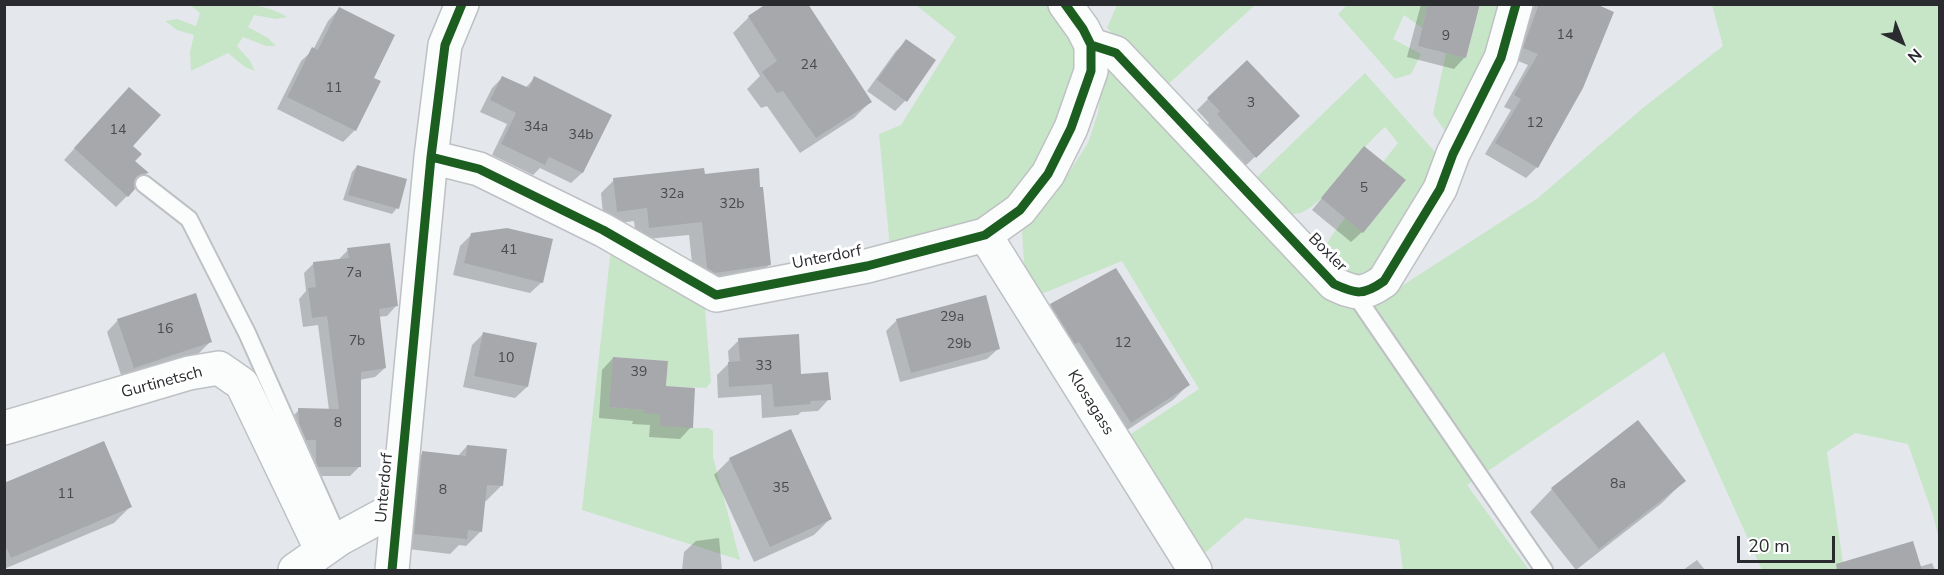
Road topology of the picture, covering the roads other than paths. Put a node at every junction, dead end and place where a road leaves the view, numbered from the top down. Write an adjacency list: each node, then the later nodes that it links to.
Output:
1 (462, 4): 5 (street, Unterdorf)
2 (1065, 4): 4 (street)
3 (1516, 4): 8 (street, Boxler)
4 (1091, 45): 7 (street, Unterdorf); 8 (street, Boxler)
5 (431, 157): 7 (street, Unterdorf); 10 (street, Unterdorf)
6 (144, 184): 11 (lane)
7 (985, 235): 14 (street, Klosagass)
8 (1354, 293): 15 (lane, Boxler)
9 (4, 428): 11 (street, Gurtinetsch)
10 (398, 507): 11 (street); 13 (street, Unterdorf)
11 (331, 545): 12 (street)
12 (295, 570)
13 (393, 570)
14 (1195, 570)
15 (1544, 570)

